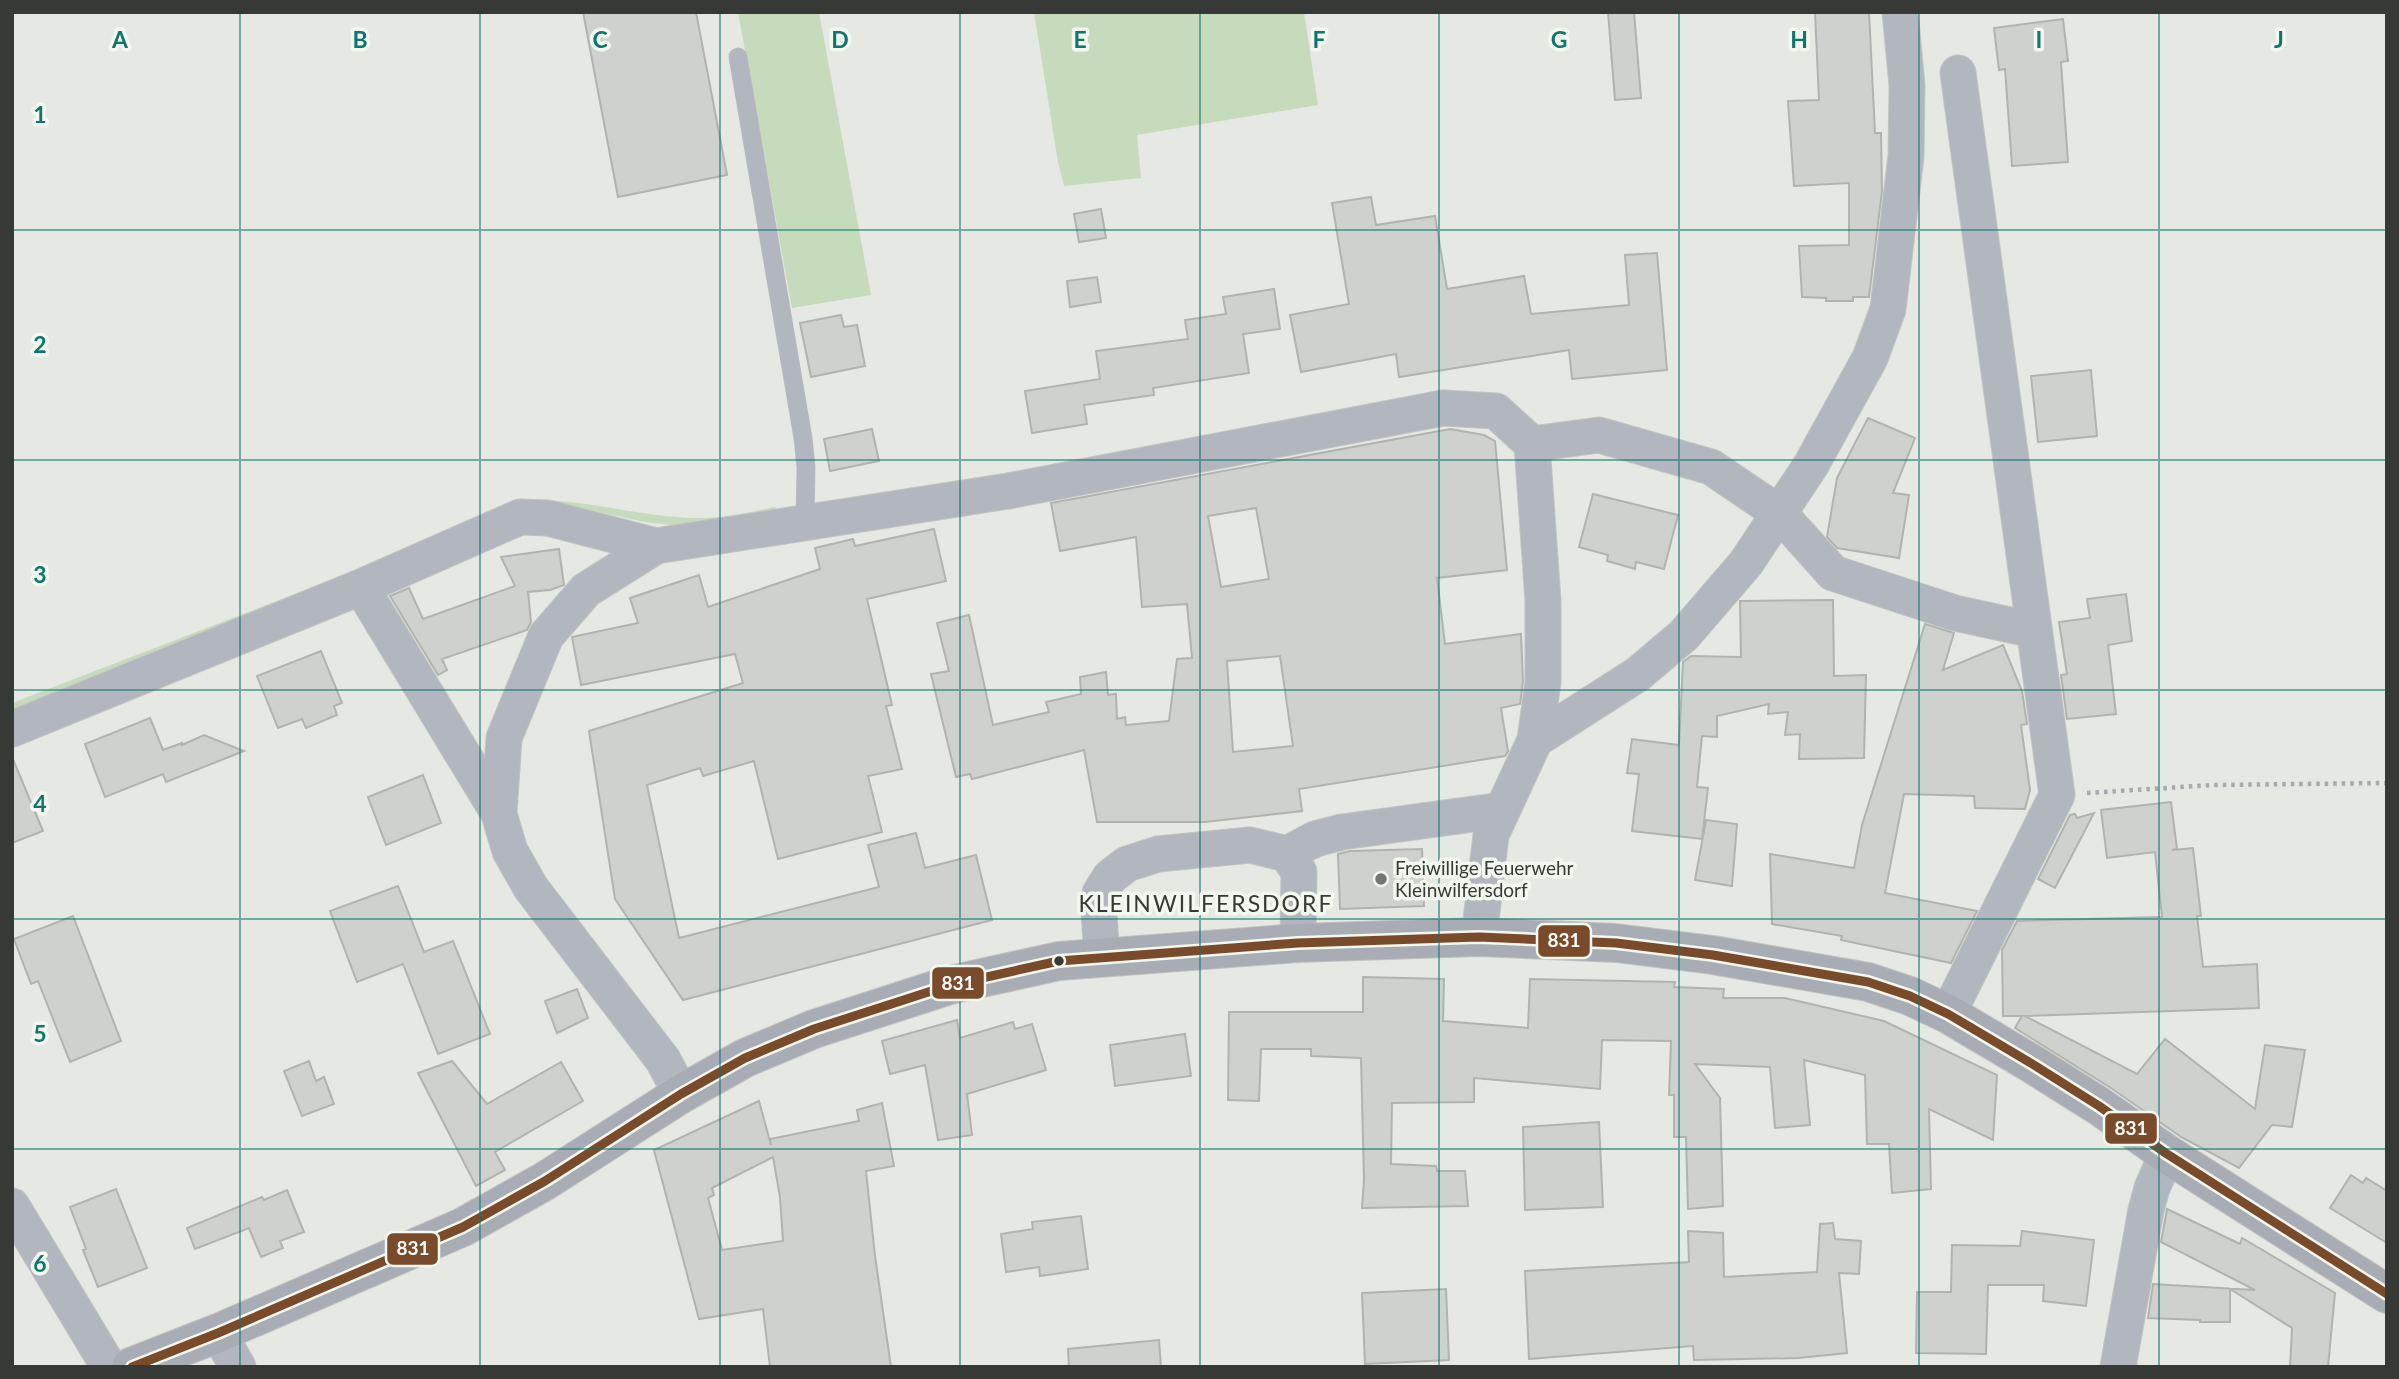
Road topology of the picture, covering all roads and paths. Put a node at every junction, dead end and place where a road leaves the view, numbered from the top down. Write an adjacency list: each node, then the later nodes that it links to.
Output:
1 (1900, 12): 5 (street)
2 (738, 57): 6 (lane)
3 (1958, 73): 9 (street)
4 (1532, 444): 5 (street); 6 (street); 11 (street)
5 (1779, 513): 9 (street); 11 (street)
6 (805, 522): 7 (street)
7 (656, 546): 8 (street); 15 (street)
8 (361, 587): 10 (street); 15 (street)
9 (2033, 630): 13 (street)
10 (12, 729)
11 (1535, 740): 14 (street)
12 (2387, 783): 13 (path)
13 (2057, 795): 20 (street)
14 (1502, 810): 16 (street); 17 (street)
15 (499, 814): 21 (street)
16 (1287, 854): 18 (street); 19 (street)
17 (1479, 937): 18 (main road); 20 (main road)
18 (1298, 943): 19 (main road)
19 (1102, 958): 21 (main road)
20 (1948, 1014): 22 (main road)
21 (681, 1094): 25 (main road)
22 (2167, 1154): 24 (main road); 26 (street)
23 (12, 1206): 27 (street)
24 (2387, 1294)
25 (218, 1333): 28 (main road); 29 (street)
26 (2109, 1363)
27 (109, 1367)
28 (131, 1367)
29 (238, 1367)

